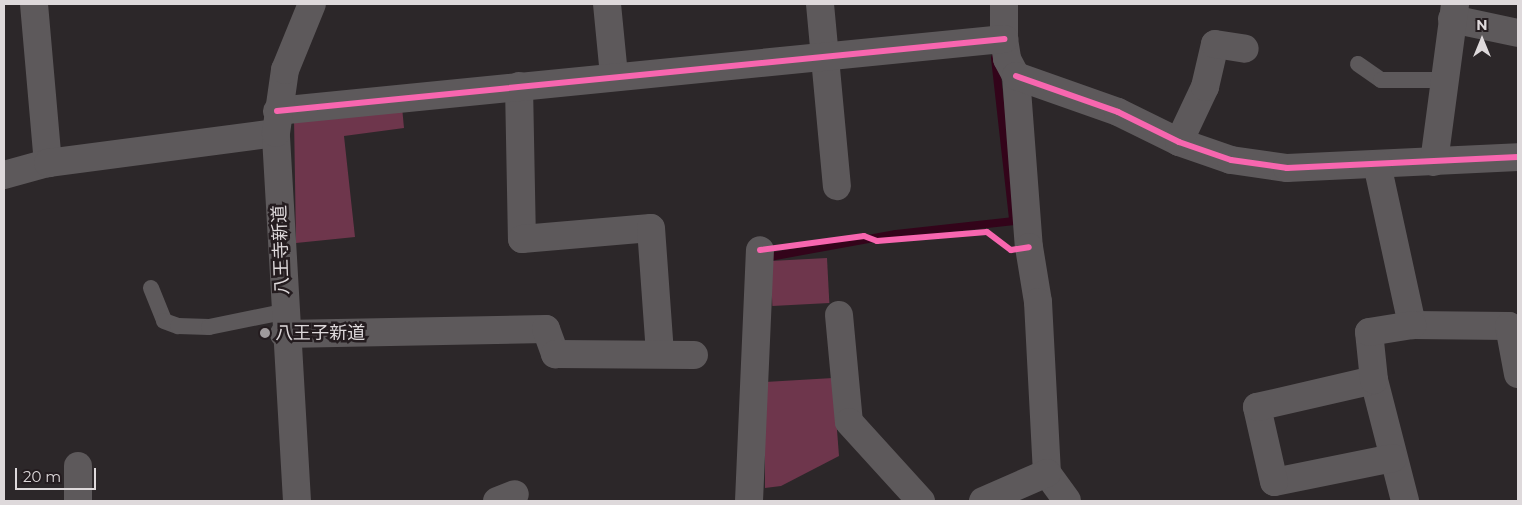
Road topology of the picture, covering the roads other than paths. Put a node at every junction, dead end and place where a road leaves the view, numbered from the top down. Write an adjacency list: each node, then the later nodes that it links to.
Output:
1 (34, 4): 20 (street)
2 (312, 4): 16 (street, 八王寺新道)
3 (607, 4): 12 (street)
4 (820, 4): 10 (street)
5 (1004, 4): 8 (street)
6 (1454, 11): 7 (street); 14 (street)
7 (1518, 33)
8 (1004, 39): 10 (street); 13 (street)
9 (1245, 49): 17 (street)
10 (826, 55): 12 (street); 23 (street)
11 (1358, 64): 14 (lane)
12 (614, 76): 15 (street)
13 (1016, 76): 17 (street); 35 (street)
14 (1445, 80): 19 (street)
15 (520, 86): 16 (street); 29 (street)
16 (276, 122): 20 (street); 27 (street, 八王寺新道)
17 (1179, 142): 21 (street)
18 (1518, 157): 19 (street)
19 (1434, 162): 21 (street)
20 (48, 163): 22 (street)
21 (1377, 164): 28 (street)
22 (4, 175)
23 (837, 186)
24 (760, 250): 39 (street)
25 (151, 288): 27 (lane)
26 (839, 315): 40 (street)
27 (284, 323): 29 (street); 38 (street, 八王寺新道)
28 (1412, 325): 31 (street); 32 (street)
29 (660, 354): 30 (street)
30 (694, 355)
31 (1518, 374)
32 (1374, 380): 33 (street); 33 (street)
33 (1393, 458): 43 (street)
34 (78, 466): 37 (street)
35 (1047, 473): 36 (street); 42 (street)
36 (1017, 494): 41 (street)
37 (78, 501)
38 (297, 501)
39 (749, 501)
40 (921, 501)
41 (983, 501)
42 (1067, 501)
43 (1406, 501)

